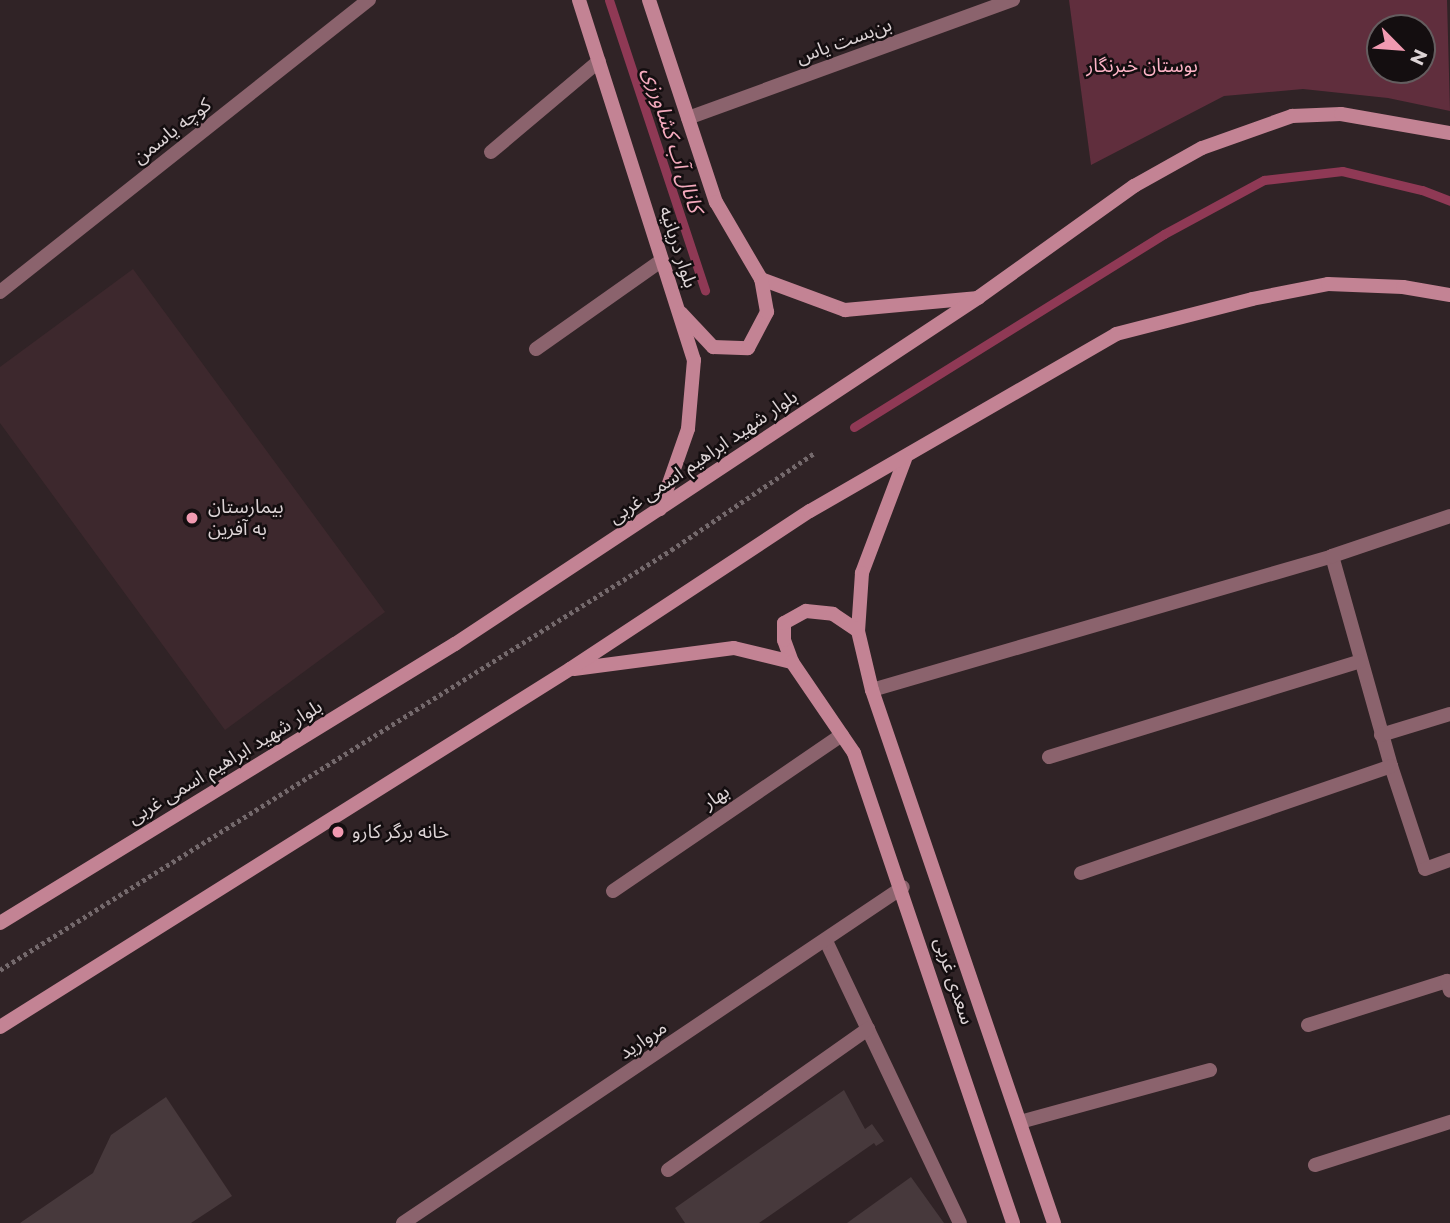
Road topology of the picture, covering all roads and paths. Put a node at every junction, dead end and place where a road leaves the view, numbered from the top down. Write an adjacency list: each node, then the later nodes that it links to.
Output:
1 (369, 0): 11 (street, کوچه یاسمن)
2 (579, 0): 5 (main road, بلوار دریانیه)
3 (649, 0): 6 (main road)
4 (1013, 0): 6 (street, بن‌بست یاس)
5 (599, 61): 8 (street); 9 (main road, بلوار دریانیه)
6 (688, 118): 10 (main road)
7 (1450, 133): 13 (main road, بلوار شهید ابراهیم اسمی غربی)
8 (491, 152)
9 (662, 260): 14 (main road, بلوار دریانیه); 15 (street)
10 (761, 279): 13 (main road); 14 (main road)
11 (0, 292)
12 (1450, 295): 17 (main road)
13 (979, 298): 18 (main road, بلوار شهید ابراهیم اسمی غربی)
14 (678, 310): 18 (main road, بلوار دریانیه)
15 (536, 349)
16 (814, 453): 37 (path)
17 (905, 459): 21 (main road, سعدی غربی); 24 (main road)
18 (660, 509): 35 (main road, بلوار شهید ابراهیم اسمی غربی)
19 (1450, 516): 20 (street)
20 (1332, 556): 22 (street); 25 (street)
21 (858, 631): 23 (main road); 25 (main road, سعدی غربی)
22 (1361, 660): 28 (street); 29 (street)
23 (792, 662): 24 (main road); 27 (main road, سعدی غربی)
24 (570, 669): 40 (main road)
25 (872, 690): 43 (main road, سعدی غربی)
26 (1450, 714): 28 (street)
27 (842, 735): 33 (main road, سعدی غربی); 34 (street, بهار)
28 (1381, 735): 30 (street)
29 (1049, 757)
30 (1391, 766): 31 (street); 32 (street)
31 (1450, 860)
32 (1081, 873)
33 (903, 887): 36 (street, مروارید); 49 (main road, سعدی غربی)
34 (612, 891)
35 (0, 923)
36 (826, 941): 41 (street); 47 (street, مروارید)
37 (0, 970)
38 (1448, 986): 39 (street)
39 (1308, 1025)
40 (0, 1027)
41 (868, 1030): 46 (street); 48 (street)
42 (1210, 1070): 43 (street)
43 (1020, 1122): 50 (main road, سعدی غربی)
44 (1450, 1122): 45 (street)
45 (1315, 1165)
46 (668, 1170)
47 (403, 1223)
48 (960, 1223)
49 (1013, 1223)
50 (1054, 1223)

